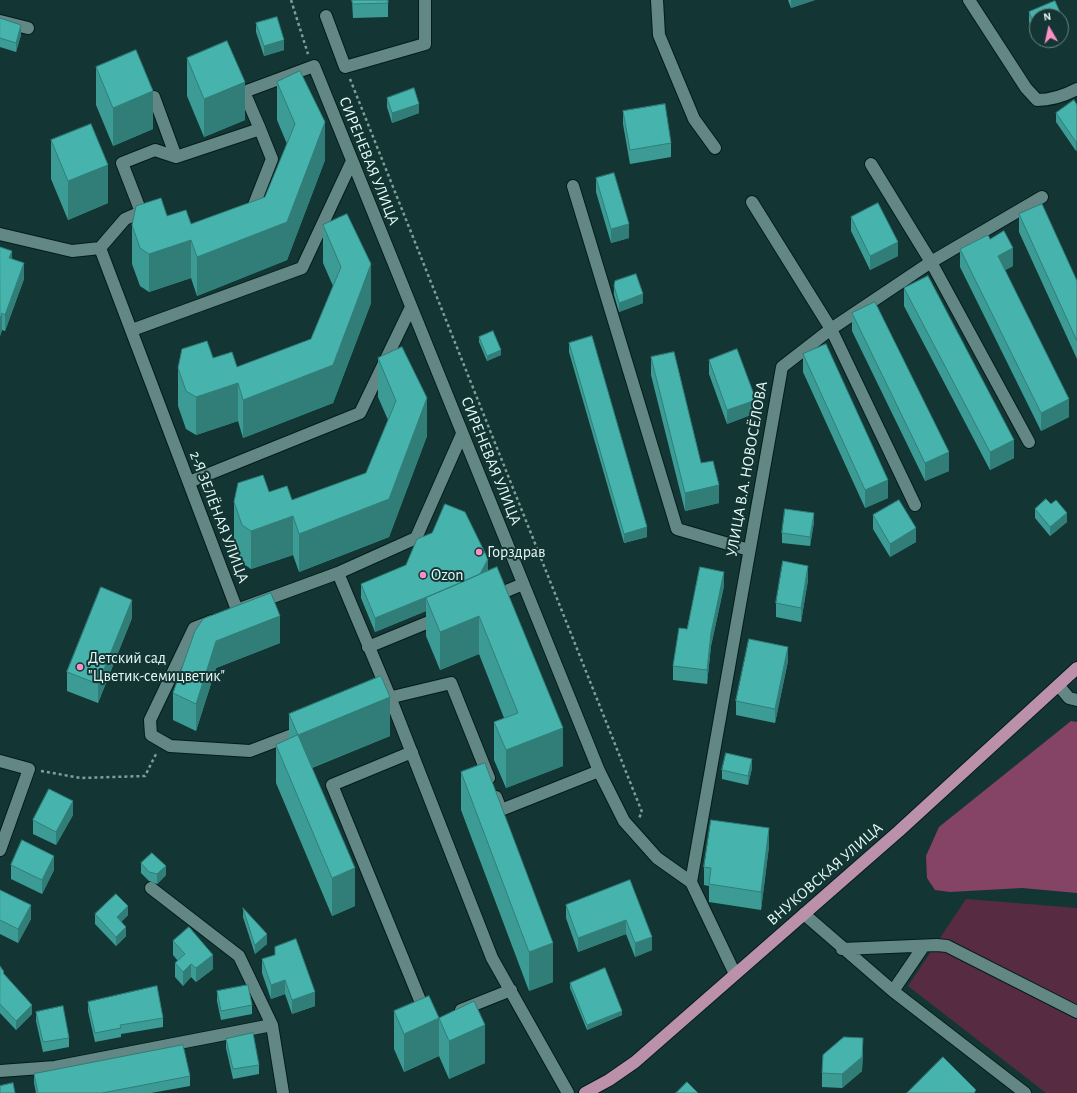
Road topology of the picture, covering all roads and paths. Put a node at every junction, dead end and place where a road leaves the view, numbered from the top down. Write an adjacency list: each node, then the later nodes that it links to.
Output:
1 (290, 0): 8 (path)
2 (425, 0): 9 (street)
3 (657, 0): 13 (street)
4 (969, 0): 10 (street)
5 (326, 16): 9 (street)
6 (0, 21): 7 (street)
7 (28, 28)
8 (313, 66): 12 (street); 15 (street, СИРЕНЕВАЯ УЛИЦА)
9 (345, 67): 49 (path)
10 (1077, 89)
11 (154, 98): 14 (street)
12 (260, 129): 14 (street); 20 (street)
13 (715, 148)
14 (176, 157): 22 (street)
15 (352, 161): 24 (street, СИРЕНЕВАЯ УЛИЦА); 26 (street)
16 (871, 164): 23 (street)
17 (572, 186): 31 (street)
18 (1042, 197): 23 (street, УЛИЦА В.А. НОВОСЁЛОВА)
19 (752, 202): 25 (street)
20 (240, 223)
21 (0, 234): 22 (street)
22 (100, 248): 26 (street, 2-Я ЗЕЛЁНАЯ УЛИЦА)
23 (931, 262): 25 (street, УЛИЦА В.А. НОВОСЁЛОВА); 28 (street)
24 (411, 307): 27 (street, СИРЕНЕВАЯ УЛИЦА); 29 (street)
25 (831, 329): 30 (street); 31 (street, УЛИЦА В.А. НОВОСЁЛОВА)
26 (132, 330): 29 (street, 2-Я ЗЕЛЁНАЯ УЛИЦА)
27 (462, 434): 32 (street); 33 (street, СИРЕНЕВАЯ УЛИЦА)
28 (1029, 442)
29 (189, 482): 35 (street, 2-Я ЗЕЛЁНАЯ УЛИЦА)
30 (915, 505)
31 (749, 550): 51 (street, УЛИЦА В.А. НОВОСЁЛОВА)
32 (338, 573): 35 (street); 37 (street)
33 (523, 584): 34 (street); 48 (street, СИРЕНЕВАЯ УЛИЦА)
34 (479, 602)
35 (237, 610): 44 (street)
36 (450, 614): 37 (street)
37 (368, 647): 40 (street)
38 (1077, 668): 39 (main road, ВНУКОВСКАЯ УЛИЦА)
39 (1059, 686): 41 (street); 53 (main road, ВНУКОВСКАЯ УЛИЦА)
40 (390, 697): 42 (street); 45 (street); 48 (street)
41 (1077, 700)
42 (375, 703)
43 (316, 725): 44 (street)
44 (162, 742): 47 (path)
45 (412, 752): 57 (street); 61 (street)
46 (0, 761): 47 (street)
47 (29, 769): 50 (street)
48 (599, 772): 49 (street, СИРЕНЕВАЯ УЛИЦА)
49 (632, 831): 51 (street, СИРЕНЕВАЯ УЛИЦА)
50 (0, 850)
51 (691, 882): 56 (street, СИРЕНЕВАЯ УЛИЦА)
52 (151, 888): 62 (street)
53 (804, 914): 55 (street); 56 (main road, ВНУКОВСКАЯ УЛИЦА)
54 (922, 946): 55 (street); 58 (street); 59 (street)
55 (842, 949): 58 (street)
56 (735, 974): 66 (main road, ВНУКОВСКАЯ УЛИЦА)
57 (511, 990): 60 (street); 65 (street)
58 (893, 991): 67 (street)
59 (1077, 1012)
60 (449, 1014)
61 (436, 1020)
62 (272, 1025): 63 (street); 64 (street)
63 (0, 1071)
64 (283, 1093)
65 (568, 1093)
66 (585, 1093)
67 (1025, 1093)

